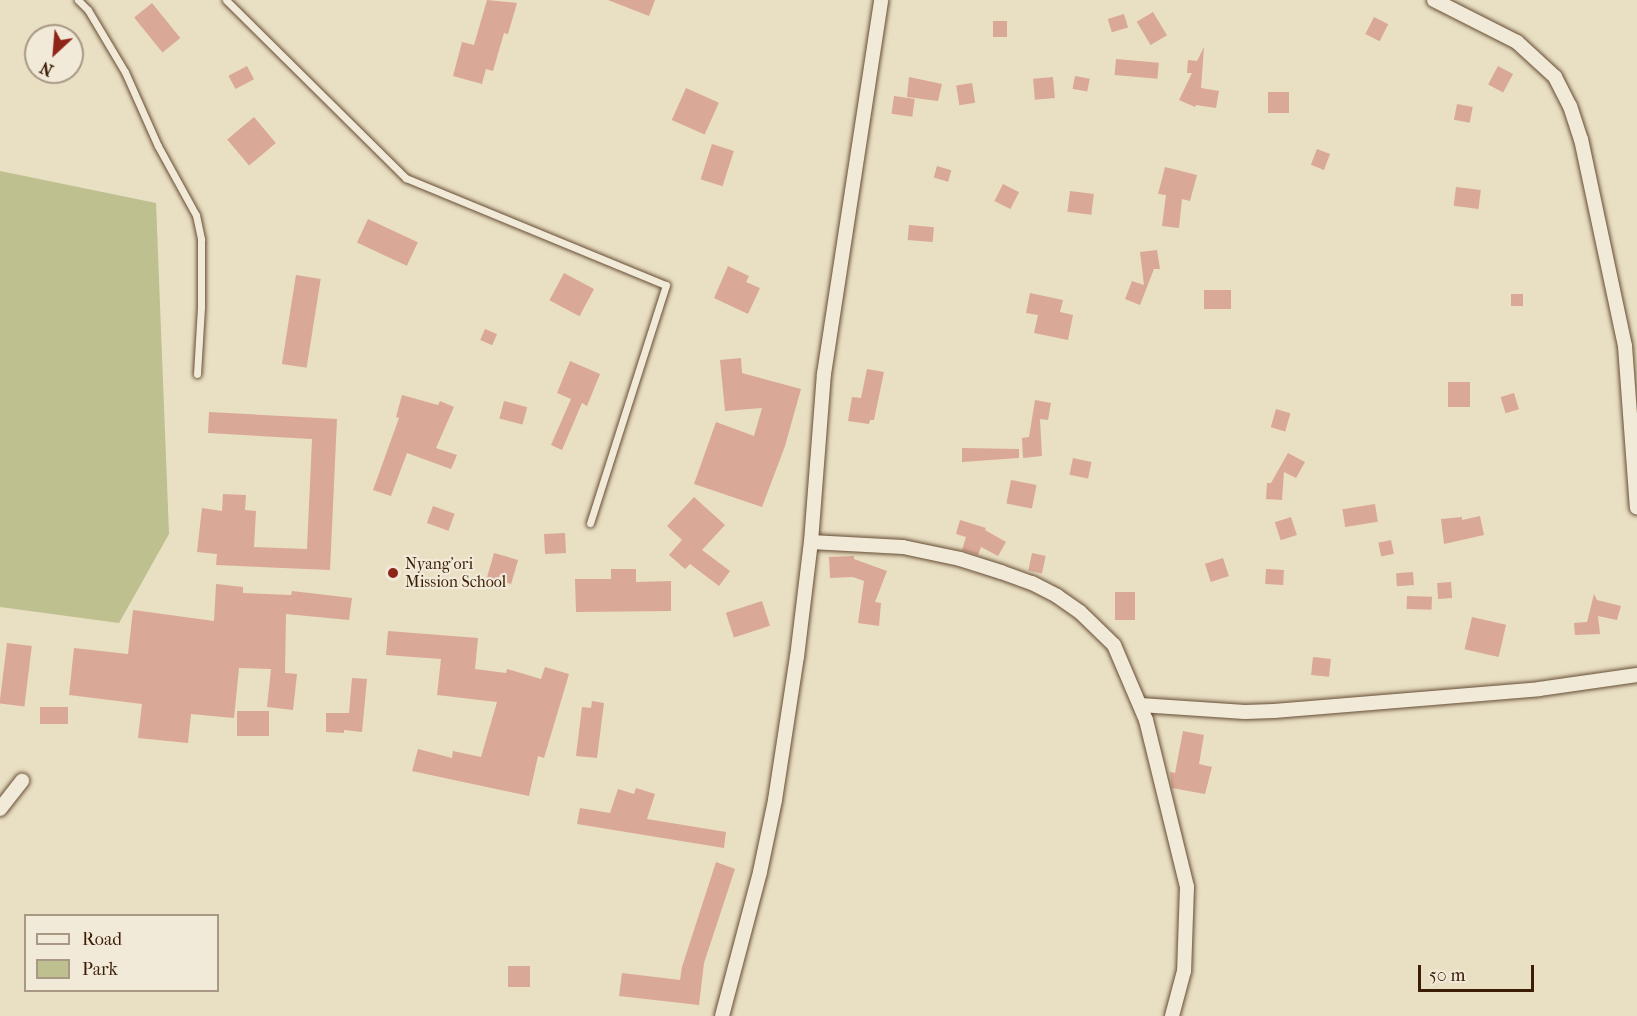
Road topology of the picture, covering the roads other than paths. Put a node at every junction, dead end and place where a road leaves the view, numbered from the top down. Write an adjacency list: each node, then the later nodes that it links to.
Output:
1 (78, 0): 5 (lane)
2 (226, 0): 7 (lane)
3 (881, 0): 8 (street)
4 (1434, 0): 6 (street)
5 (197, 374)
6 (1637, 508)
7 (590, 523)
8 (811, 542): 10 (street); 13 (street)
9 (1637, 675): 10 (street)
10 (1140, 705): 14 (street)
11 (22, 781): 12 (street)
12 (0, 809)
13 (722, 1016)
14 (1173, 1016)

